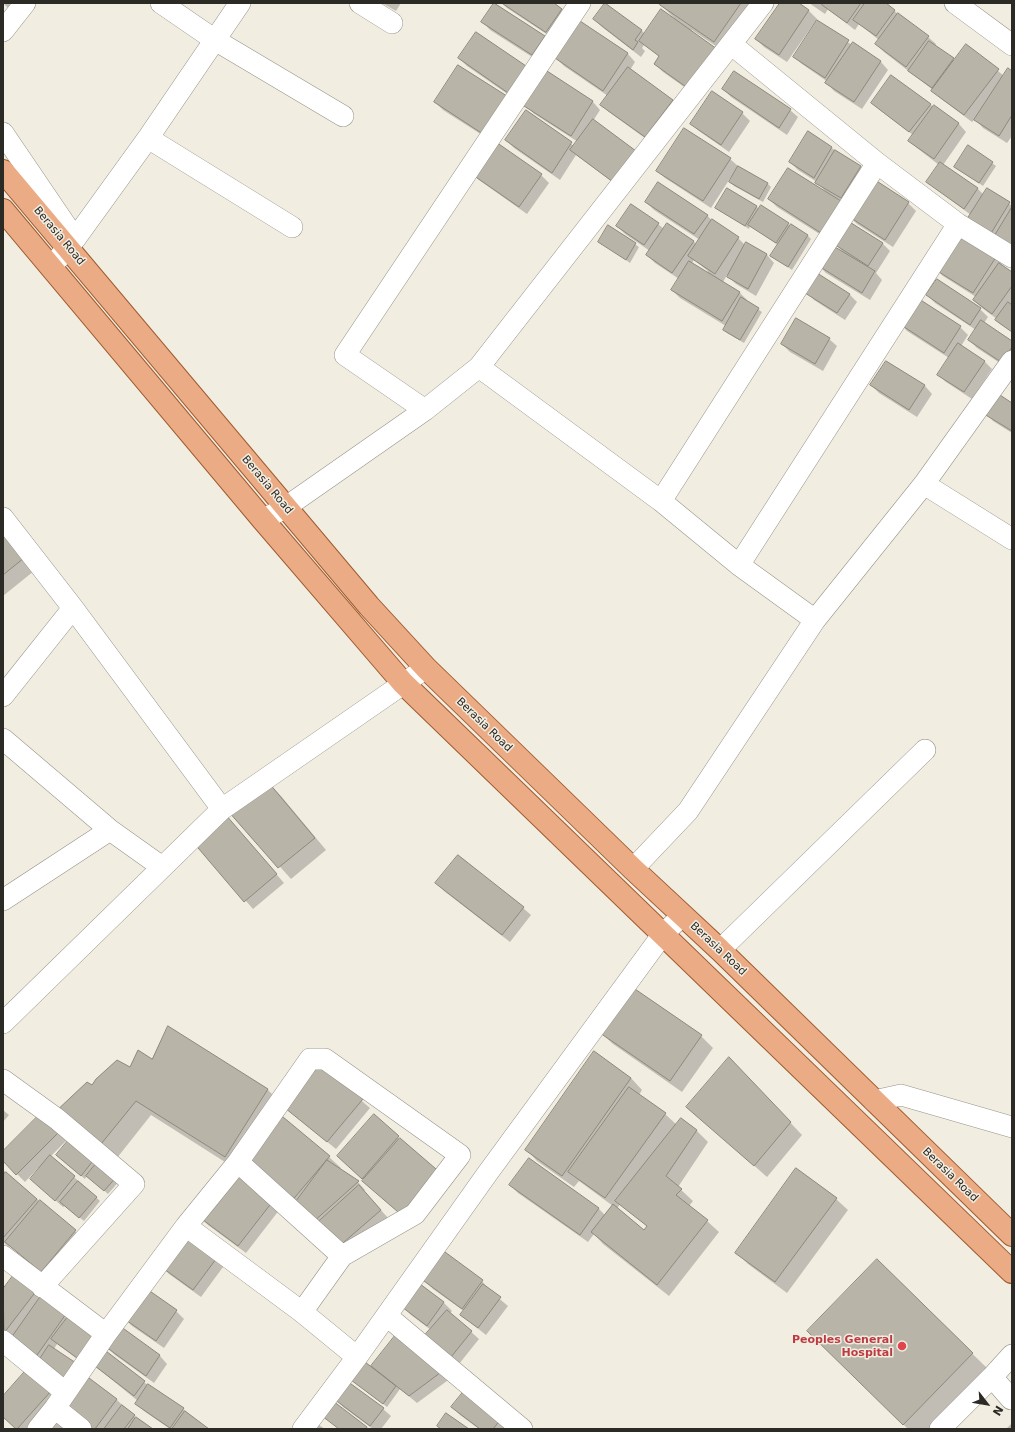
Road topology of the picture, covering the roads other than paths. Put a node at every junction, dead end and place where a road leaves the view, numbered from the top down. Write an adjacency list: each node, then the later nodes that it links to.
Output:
1 (25, 3): 9 (street)
2 (161, 3): 10 (street)
3 (240, 3): 10 (street)
4 (360, 3): 8 (street)
5 (580, 3): 26 (street)
6 (763, 3): 11 (street)
7 (955, 3): 12 (street)
8 (392, 23)
9 (3, 31)
10 (215, 40): 13 (street); 15 (street)
11 (730, 44): 16 (street); 25 (street)
12 (1012, 45)
13 (343, 116)
14 (3, 133): 21 (street)
15 (148, 138): 20 (street); 21 (street)
16 (877, 163): 19 (street); 28 (street)
17 (3, 171): 21 (main road, Berasia Road)
18 (3, 210): 23 (main road)
19 (958, 224): 22 (street); 33 (street)
20 (292, 228)
21 (71, 243): 23 (street); 29 (main road, Berasia Road)
22 (1012, 257)
23 (51, 267): 31 (main road)
24 (1012, 361): 27 (street)
25 (479, 367): 26 (street); 28 (street)
26 (425, 410): 29 (street)
27 (924, 484): 32 (street); 35 (street)
28 (662, 501): 33 (street)
29 (286, 507): 31 (street); 36 (main road, Berasia Road)
30 (3, 518): 34 (street)
31 (263, 520): 37 (main road)
32 (1012, 539)
33 (739, 565): 35 (street)
34 (73, 608): 38 (street); 41 (street)
35 (815, 620): 44 (street)
36 (426, 668): 37 (street); 44 (main road, Berasia Road)
37 (403, 683): 41 (street); 47 (main road)
38 (3, 696)
39 (3, 739): 42 (street)
40 (924, 750): 48 (street)
41 (222, 809): 43 (street)
42 (110, 830): 43 (street); 45 (street)
43 (162, 867): 49 (street)
44 (633, 869): 46 (main road, Berasia Road)
45 (3, 900)
46 (682, 916): 47 (street); 48 (main road, Berasia Road)
47 (663, 934): 55 (street); 60 (main road)
48 (720, 950): 51 (main road, Berasia Road)
49 (3, 1023)
50 (3, 1080): 61 (street)
51 (874, 1100): 52 (street); 57 (main road, Berasia Road)
52 (1012, 1127)
53 (460, 1155): 54 (street); 55 (street); 59 (street)
54 (238, 1162): 56 (street); 59 (street)
55 (487, 1174): 63 (street)
56 (186, 1226): 62 (street); 64 (street)
57 (1012, 1235)
58 (3, 1256): 61 (street)
59 (342, 1256): 62 (street)
60 (1012, 1272)
61 (42, 1287): 64 (street)
62 (302, 1312): 67 (street)
63 (387, 1316): 67 (street); 74 (street)
64 (106, 1334): 70 (street)
65 (3, 1342): 70 (street)
66 (1012, 1355): 68 (street)
67 (357, 1357): 73 (street)
68 (992, 1377): 69 (street); 75 (street)
69 (1011, 1399)
70 (60, 1400): 71 (street); 72 (street)
71 (38, 1429)
72 (81, 1429)
73 (303, 1429)
74 (522, 1429)
75 (940, 1429)

